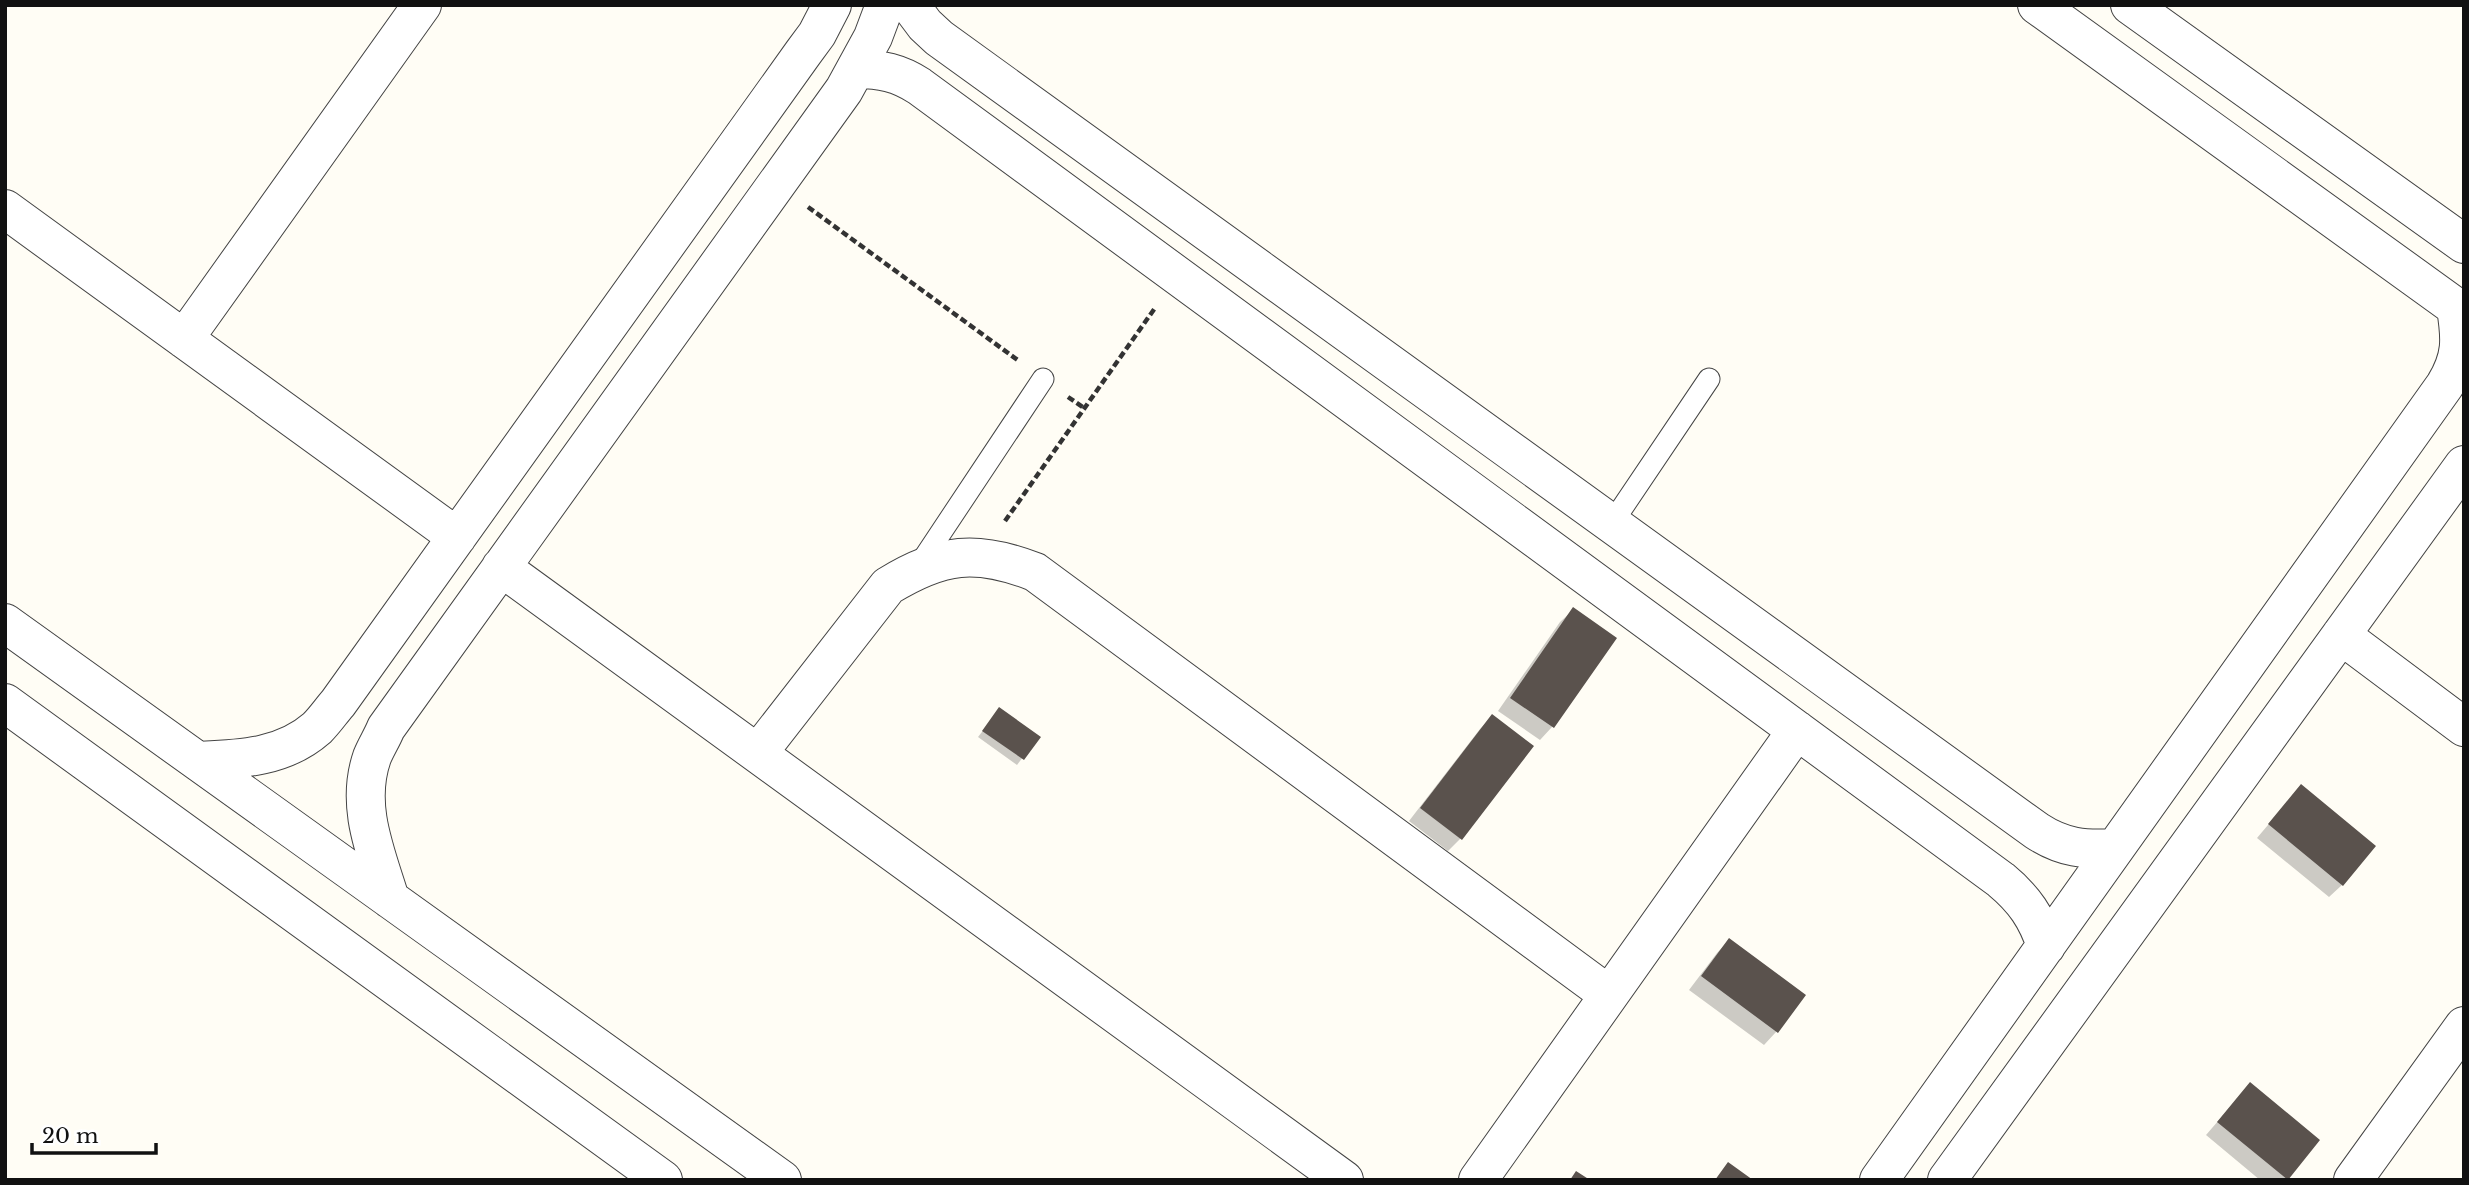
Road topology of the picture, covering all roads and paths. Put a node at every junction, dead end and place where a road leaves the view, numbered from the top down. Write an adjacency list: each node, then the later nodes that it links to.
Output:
1 (422, 5): 13 (street)
2 (832, 5): 19 (street)
3 (885, 5): 7 (street)
4 (910, 5): 18 (street)
5 (2037, 5): 12 (street)
6 (2130, 5): 10 (street)
7 (857, 69): 8 (street); 11 (street)
8 (776, 184): 14 (path); 21 (street)
9 (5, 209): 13 (street)
10 (2464, 244)
11 (1178, 275): 16 (path); 27 (street)
12 (2460, 311): 30 (street)
13 (184, 339): 19 (street)
14 (1044, 379): 16 (path); 22 (lane)
15 (1709, 379): 18 (lane)
16 (1084, 408): 20 (path)
17 (2464, 465): 24 (street)
18 (1612, 523): 30 (street)
19 (457, 537): 29 (street)
20 (979, 558): 22 (street); 33 (street)
21 (501, 567): 28 (street); 31 (street)
22 (917, 569): 28 (street)
23 (5, 623): 29 (street)
24 (2341, 635): 26 (street); 40 (street)
25 (5, 703): 35 (street)
26 (2464, 727)
27 (1797, 730): 32 (street); 33 (street)
28 (758, 753): 37 (street)
29 (198, 761): 31 (street)
30 (2115, 848): 32 (street)
31 (390, 899): 36 (street)
32 (2046, 946): 39 (street)
33 (1609, 995): 38 (street)
34 (2464, 1026): 41 (street)
35 (663, 1180)
36 (782, 1180)
37 (1344, 1180)
38 (1478, 1180)
39 (1880, 1180)
40 (1947, 1180)
41 (2353, 1180)

